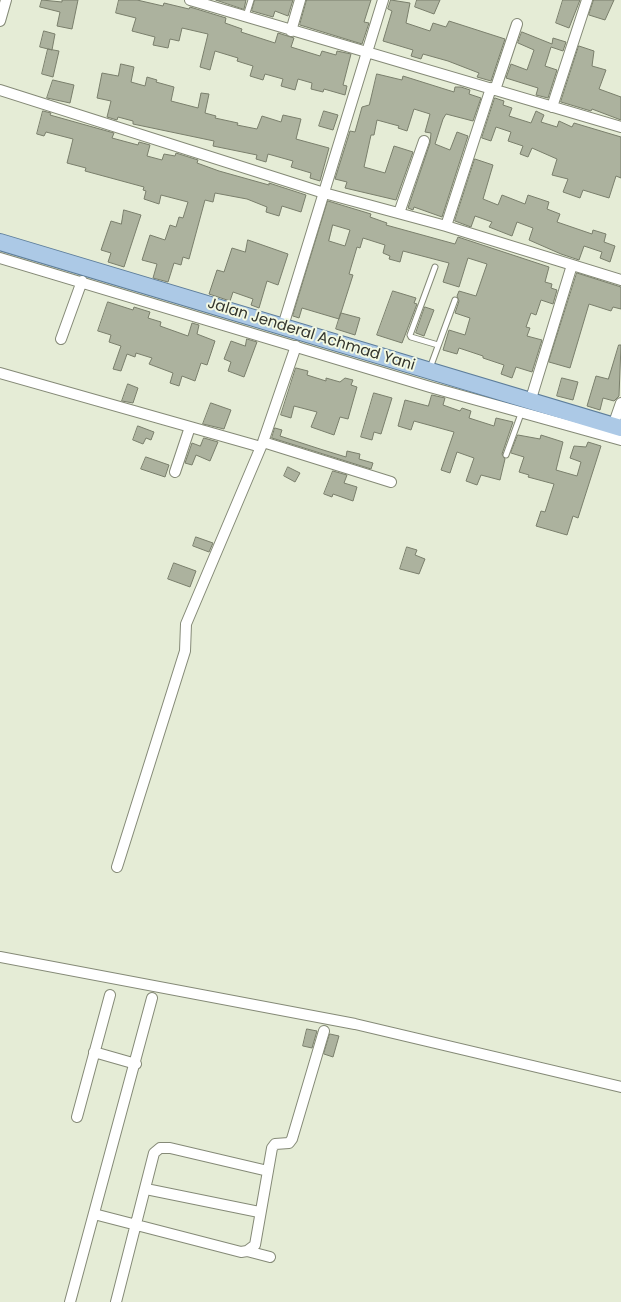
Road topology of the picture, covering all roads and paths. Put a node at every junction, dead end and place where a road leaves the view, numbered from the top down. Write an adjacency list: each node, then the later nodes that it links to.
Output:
1 (6, 0): 8 (street)
2 (190, 0): 7 (street)
3 (251, 0): 7 (lane)
4 (300, 0): 10 (street)
5 (383, 0): 11 (street)
6 (586, 0): 14 (street)
7 (246, 17): 10 (street)
8 (0, 21)
9 (517, 24): 12 (street)
10 (291, 31): 11 (street)
11 (368, 52): 12 (street); 17 (street)
12 (493, 89): 14 (street); 19 (street)
13 (0, 90): 17 (street)
14 (552, 107): 15 (street)
15 (621, 127)
16 (424, 141): 18 (street)
17 (324, 193): 18 (street); 27 (street)
18 (399, 213): 19 (street)
19 (446, 226): 22 (street)
20 (0, 242): 27 (main road, Jalan Jenderal Achmad Yani)
21 (0, 258): 25 (street)
22 (572, 265): 24 (street); 34 (street)
23 (435, 267): 29 (lane)
24 (621, 280)
25 (82, 281): 28 (street); 30 (street)
26 (455, 300): 29 (lane)
27 (284, 326): 31 (main road, Jalan Jenderal Achmad Yani)
28 (61, 339)
29 (438, 345): 31 (lane)
30 (296, 346): 34 (street); 37 (street)
31 (429, 371): 34 (main road, Jalan Jenderal Achmad Yani)
32 (0, 373): 35 (street)
33 (621, 402): 36 (street)
34 (526, 407): 36 (main road, Jalan Jenderal Achmad Yani); 38 (lane)
35 (190, 427): 37 (street); 39 (street)
36 (618, 431)
37 (262, 445): 40 (street); 41 (street)
38 (506, 455)
39 (175, 472)
40 (390, 482)
41 (117, 867)
42 (0, 957): 48 (street)
43 (110, 995): 46 (street)
44 (152, 998): 47 (street)
45 (324, 1031): 50 (street)
46 (94, 1052): 47 (street); 49 (street)
47 (136, 1064): 53 (street)
48 (621, 1087)
49 (77, 1117)
50 (268, 1171): 51 (street); 52 (street)
51 (146, 1189): 52 (street); 54 (street)
52 (259, 1212): 55 (street)
53 (94, 1214): 54 (street); 57 (street)
54 (136, 1225): 55 (street); 58 (street)
55 (247, 1251): 56 (street)
56 (270, 1257)
57 (70, 1302)
58 (116, 1302)

